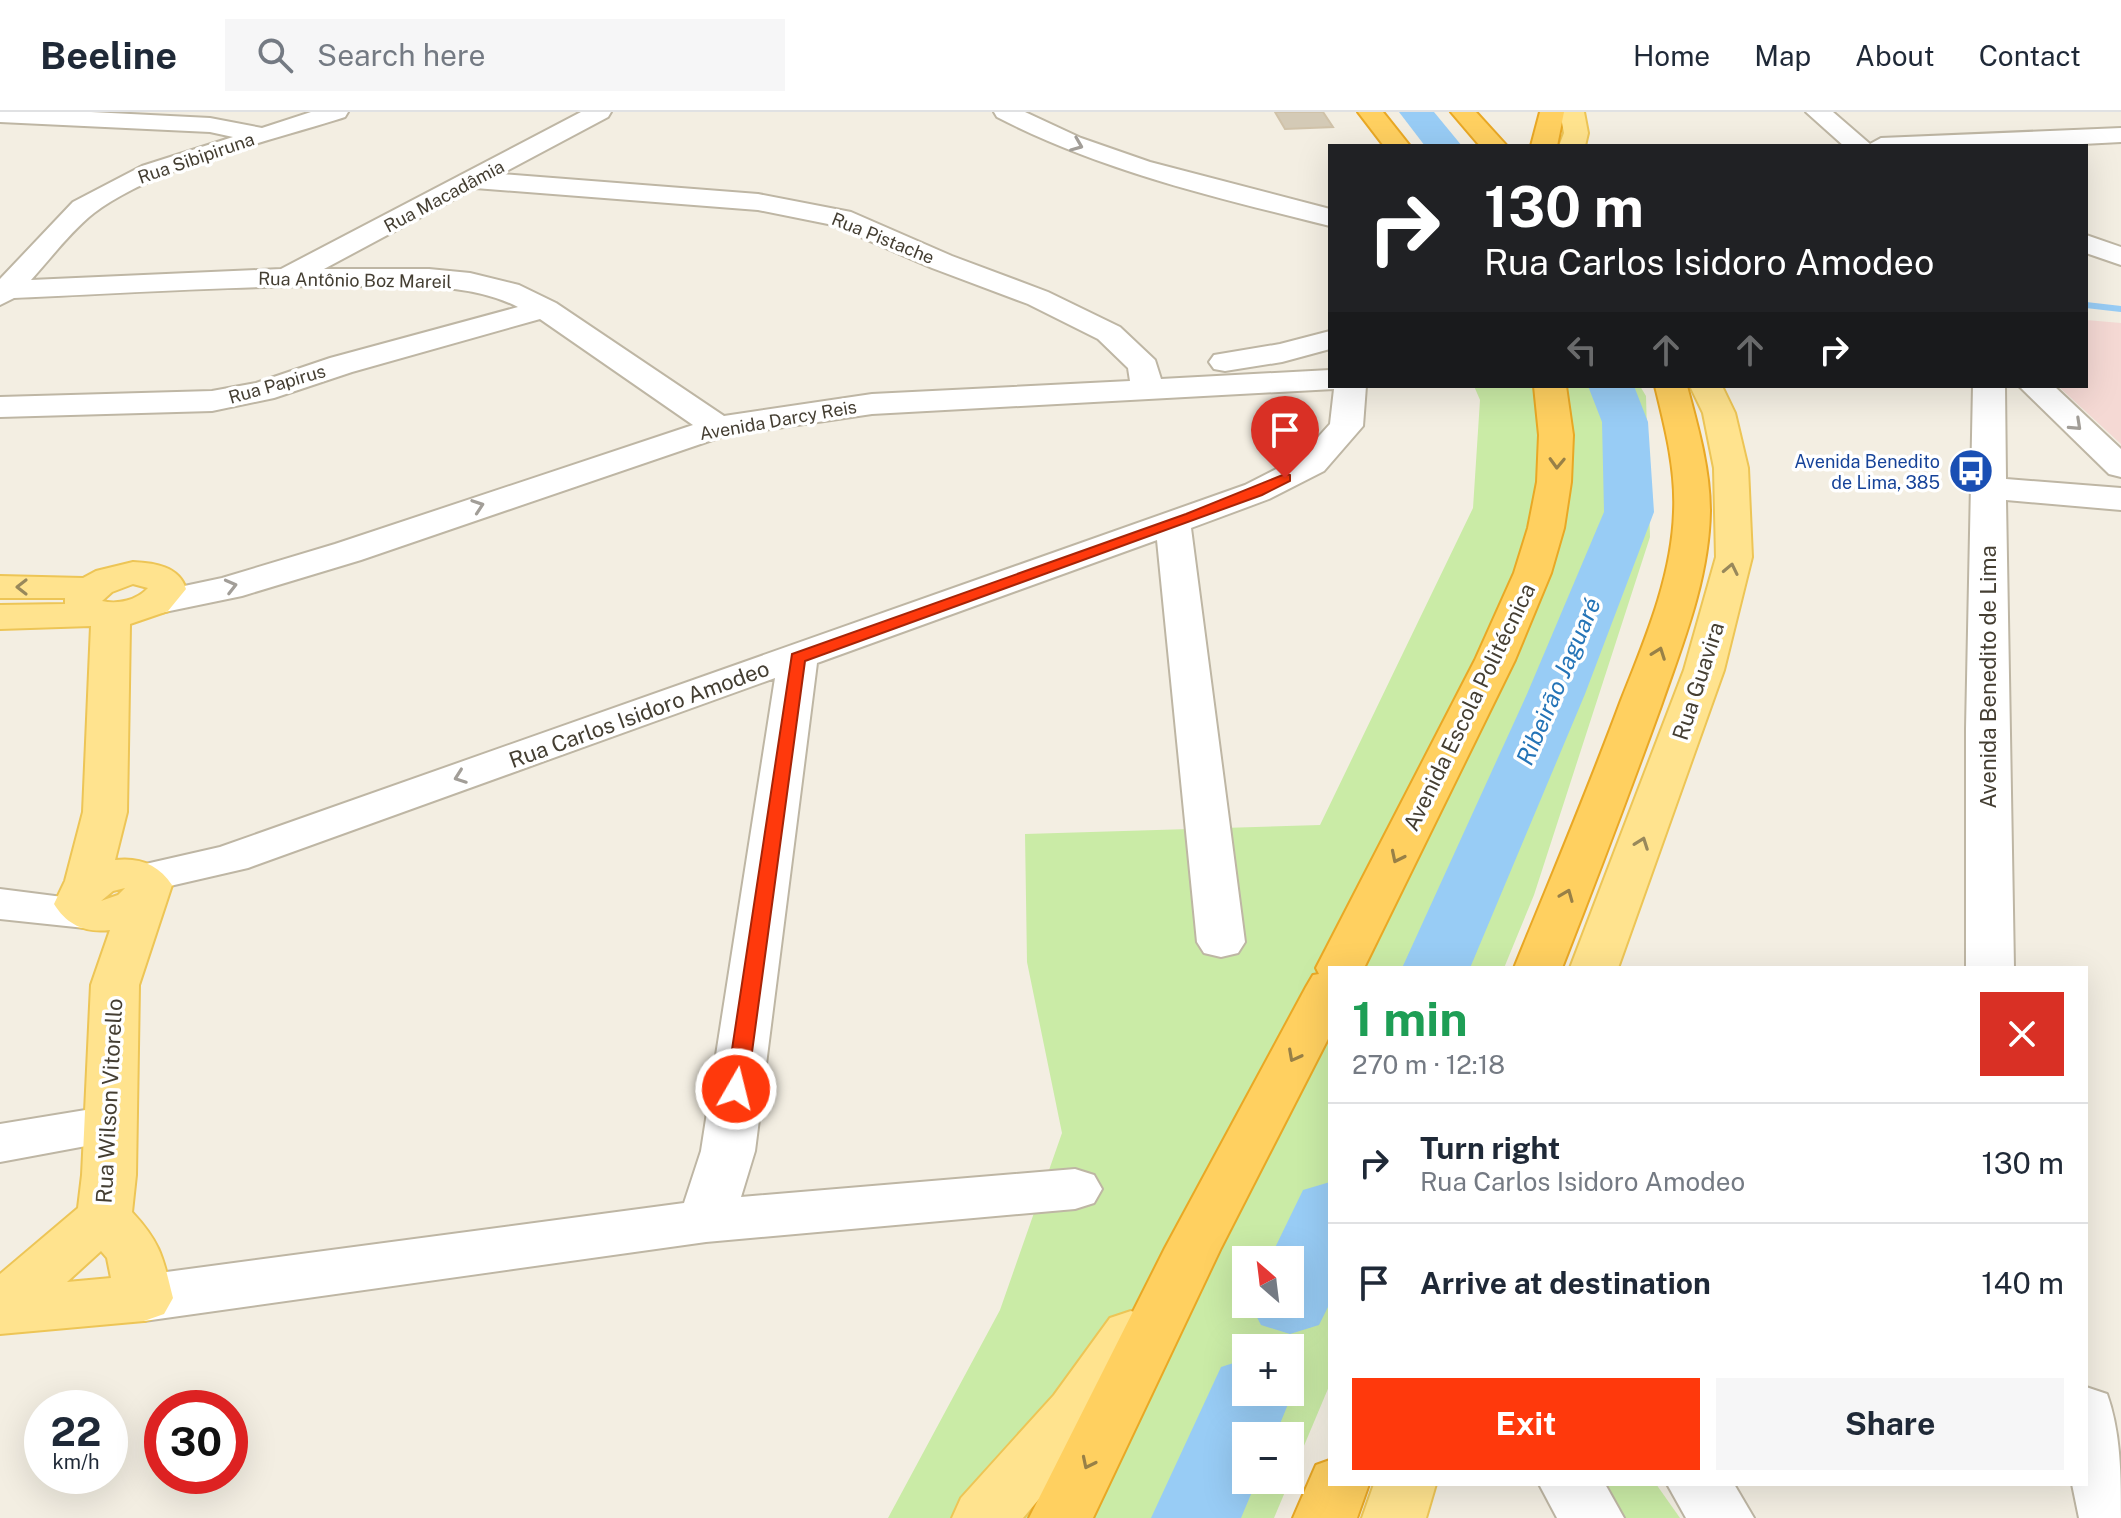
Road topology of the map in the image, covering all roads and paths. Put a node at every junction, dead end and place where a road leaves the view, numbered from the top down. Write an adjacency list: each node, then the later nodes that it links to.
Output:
1 (336, 112): 11 (street, Rua Sibipiruna)
2 (599, 112): 20 (street, Rua Macadâmia)
3 (1006, 112): 22 (street, one-way to 22)
4 (1057, 112): 21 (street)
5 (1370, 112): 14 (highway)
6 (1463, 112): 15 (highway)
7 (1552, 112): 16 (highway)
8 (1572, 112): 17 (main road)
9 (1818, 112): 18 (street)
10 (2, 114): 11 (street)
11 (261, 135): 26 (street, Rua Sibipiruna)
12 (2015, 135): 13 (street); 19 (street)
13 (2121, 135)
14 (1395, 144)
15 (1492, 144)
16 (1544, 144)
17 (1573, 144)
18 (1857, 144)
19 (1905, 144)
20 (476, 180): 25 (street, Rua Macadâmia); 29 (street, Rua Pistache)
21 (1328, 196)
22 (1328, 217)
23 (2088, 244): 24 (street)
24 (2121, 257)
25 (287, 277): 26 (street, Rua Antônio Boz Mareil); 27 (street, Rua Antônio Boz Mareil)
26 (3, 291)
27 (545, 309): 37 (street, Rua Papirus); 38 (street, Rua Antônio Boz Mareil)
28 (1328, 340): 29 (street, Avenida Darcy Reis)
29 (1145, 378): 30 (street, Avenida Darcy Reis); 38 (street, Avenida Darcy Reis)
30 (1328, 380)
31 (1350, 388): 42 (street, Rua Carlos Isidoro Amodeo)
32 (1550, 388): 54 (highway, Avenida Escola Politécnica, one-way to 54)
33 (1672, 388): 55 (highway, one-way to 33)
34 (1707, 388): 56 (main road, Rua Guavira, one-way to 34)
35 (1989, 388): 40 (street, Avenida Benedito de Lima)
36 (2037, 388): 39 (street, one-way to 39)
37 (0, 407)
38 (708, 420): 44 (street, Avenida Darcy Reis)
39 (2121, 467)
40 (1989, 488): 41 (street); 57 (street, Avenida Benedito de Lima)
41 (2121, 499)
42 (1173, 524): 47 (street, Rua Carlos Isidoro Amodeo); 53 (street)
43 (0, 587): 45 (main road, one-way to 43)
44 (157, 590): 45 (main road)
45 (102, 603): 46 (main road); 48 (main road)
46 (0, 617)
47 (798, 658): 49 (street, Rua Carlos Isidoro Amodeo, one-way to 49); 64 (street)
48 (105, 812): 49 (main road); 51 (main road)
49 (140, 884): 51 (main road); 58 (main road, Rua Wilson Vitorello)
50 (0, 893): 51 (street)
51 (86, 902): 52 (street); 58 (main road, Rua Wilson Vitorello)
52 (0, 904)
53 (1221, 942)
54 (1341, 966)
55 (1539, 966)
56 (1595, 966)
57 (1990, 966)
58 (115, 985): 60 (main road, Rua Wilson Vitorello)
59 (1328, 991): 65 (highway, one-way to 65)
60 (110, 1125): 61 (street); 63 (main road, Rua Wilson Vitorello)
61 (0, 1143)
62 (1075, 1189): 64 (street)
63 (104, 1217): 66 (main road, Rua Wilson Vitorello); 67 (main road, Rua Wilson Vitorello)
64 (706, 1221): 66 (street)
65 (1193, 1248): 73 (main road); 74 (highway, one-way to 74)
66 (144, 1298): 67 (main road)
67 (0, 1309)
68 (2088, 1420): 79 (street)
69 (1337, 1486): 75 (highway)
70 (1404, 1486): 76 (main road)
71 (1571, 1486): 77 (street)
72 (1699, 1486): 78 (street)
73 (984, 1518)
74 (1061, 1518)
75 (1325, 1518)
76 (1394, 1518)
77 (1592, 1518)
78 (1722, 1518)
79 (2111, 1518)

